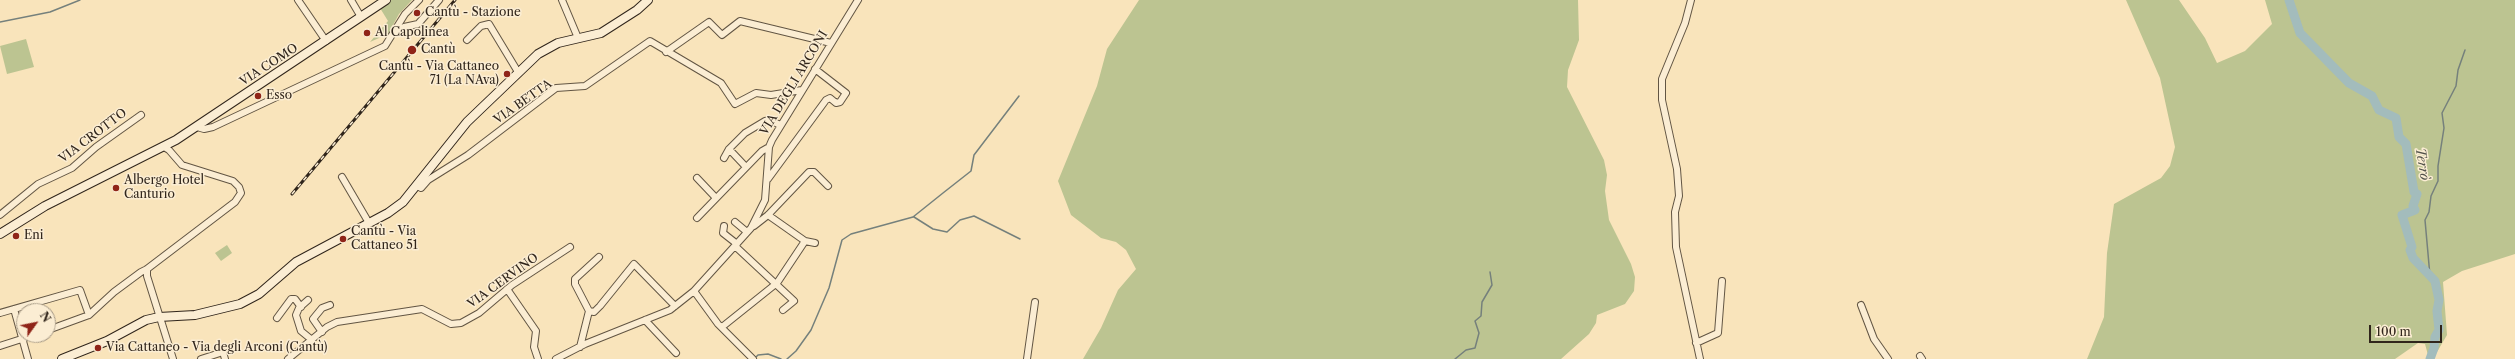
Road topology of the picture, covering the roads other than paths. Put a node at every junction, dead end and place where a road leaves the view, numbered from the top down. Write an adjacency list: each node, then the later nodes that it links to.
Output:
1 (298, 0): 14 (street)
2 (350, 0): 10 (street)
3 (386, 0): 10 (street, VIA COMO)
4 (419, 0): 11 (street)
5 (438, 0): 11 (street)
6 (562, 0): 12 (street)
7 (648, 0): 12 (street)
8 (858, 0): 15 (street, VIA DEGLI ARCONI)
9 (1691, 0): 75 (street)
10 (362, 17): 14 (street, VIA COMO)
11 (392, 35): 22 (street)
12 (578, 38): 18 (street)
13 (467, 40): 18 (street)
14 (326, 41): 22 (street, VIA COMO)
15 (831, 43): 16 (street); 17 (street, VIA DEGLI ARCONI)
16 (666, 52): 19 (street, VIA BETTA); 33 (street, VIA BETTA)
17 (815, 69): 19 (street, VIA DEGLI ARCONI); 32 (street)
18 (518, 72): 33 (street)
19 (802, 90): 21 (street, VIA DEGLI ARCONI)
20 (141, 115): 36 (street, VIA CROTTO)
21 (780, 125): 25 (street, VIA DEGLI ARCONI); 26 (street)
22 (197, 126): 23 (street, VIA COMO)
23 (176, 140): 24 (street, VIA COMO); 27 (street)
24 (164, 147): 27 (street); 43 (street, VIA COMO)
25 (769, 147): 29 (street); 32 (street, VIA DEGLI ARCONI)
26 (730, 149): 28 (street); 29 (street)
27 (175, 158): 49 (street)
28 (724, 158)
29 (746, 167): 35 (street)
30 (342, 177): 40 (street)
31 (697, 178): 35 (street)
32 (768, 179): 42 (street, VIA DEGLI ARCONI)
33 (417, 186): 40 (street)
34 (828, 186): 37 (street)
35 (716, 198): 38 (street)
36 (0, 215)
37 (768, 215): 42 (street); 44 (street)
38 (697, 218)
39 (735, 222): 42 (street)
40 (369, 223): 66 (street)
41 (724, 226): 46 (street)
42 (749, 230): 46 (street, VIA DEGLI ARCONI)
43 (0, 234)
44 (804, 241): 45 (street); 51 (street)
45 (816, 243)
46 (736, 245): 51 (street); 53 (street, VIA DEGLI ARCONI)
47 (570, 247): 52 (street, VIA CERVINO)
48 (599, 257): 62 (street)
49 (147, 269): 64 (street); 66 (street)
50 (1722, 281): 75 (street)
51 (776, 284): 61 (street); 70 (street)
52 (507, 289): 71 (street, VIA CERVINO); 85 (street)
53 (694, 291): 58 (street, VIA DEGLI ARCONI); 70 (street)
54 (308, 300): 59 (street)
55 (1034, 302): 88 (street)
56 (330, 305): 71 (street)
57 (1861, 305): 90 (street)
58 (675, 306): 62 (street); 68 (street, VIA DEGLI ARCONI)
59 (301, 307): 67 (street); 72 (street)
60 (14, 309): 63 (street); 64 (street); 65 (street)
61 (783, 310)
62 (589, 311): 77 (street)
63 (0, 313)
64 (89, 315): 69 (street)
65 (16, 316)
66 (159, 317): 80 (street); 81 (street)
67 (278, 318)
68 (645, 320): 77 (street, VIA DEGLI ARCONI); 78 (street)
69 (56, 327)
70 (722, 327): 87 (street)
71 (322, 332): 72 (street, VIA CERVINO)
72 (312, 340): 84 (street, VIA CERVINO)
73 (16, 341): 76 (street)
74 (23, 343): 79 (street)
75 (1696, 343): 89 (street)
76 (0, 346)
77 (580, 347): 86 (street, VIA DEGLI ARCONI)
78 (676, 353)
79 (28, 359)
80 (62, 359)
81 (173, 359)
82 (201, 359): 83 (street)
83 (225, 359)
84 (289, 359)
85 (538, 359)
86 (556, 359)
87 (753, 359)
88 (1028, 359)
89 (1700, 359)
90 (1888, 359)

